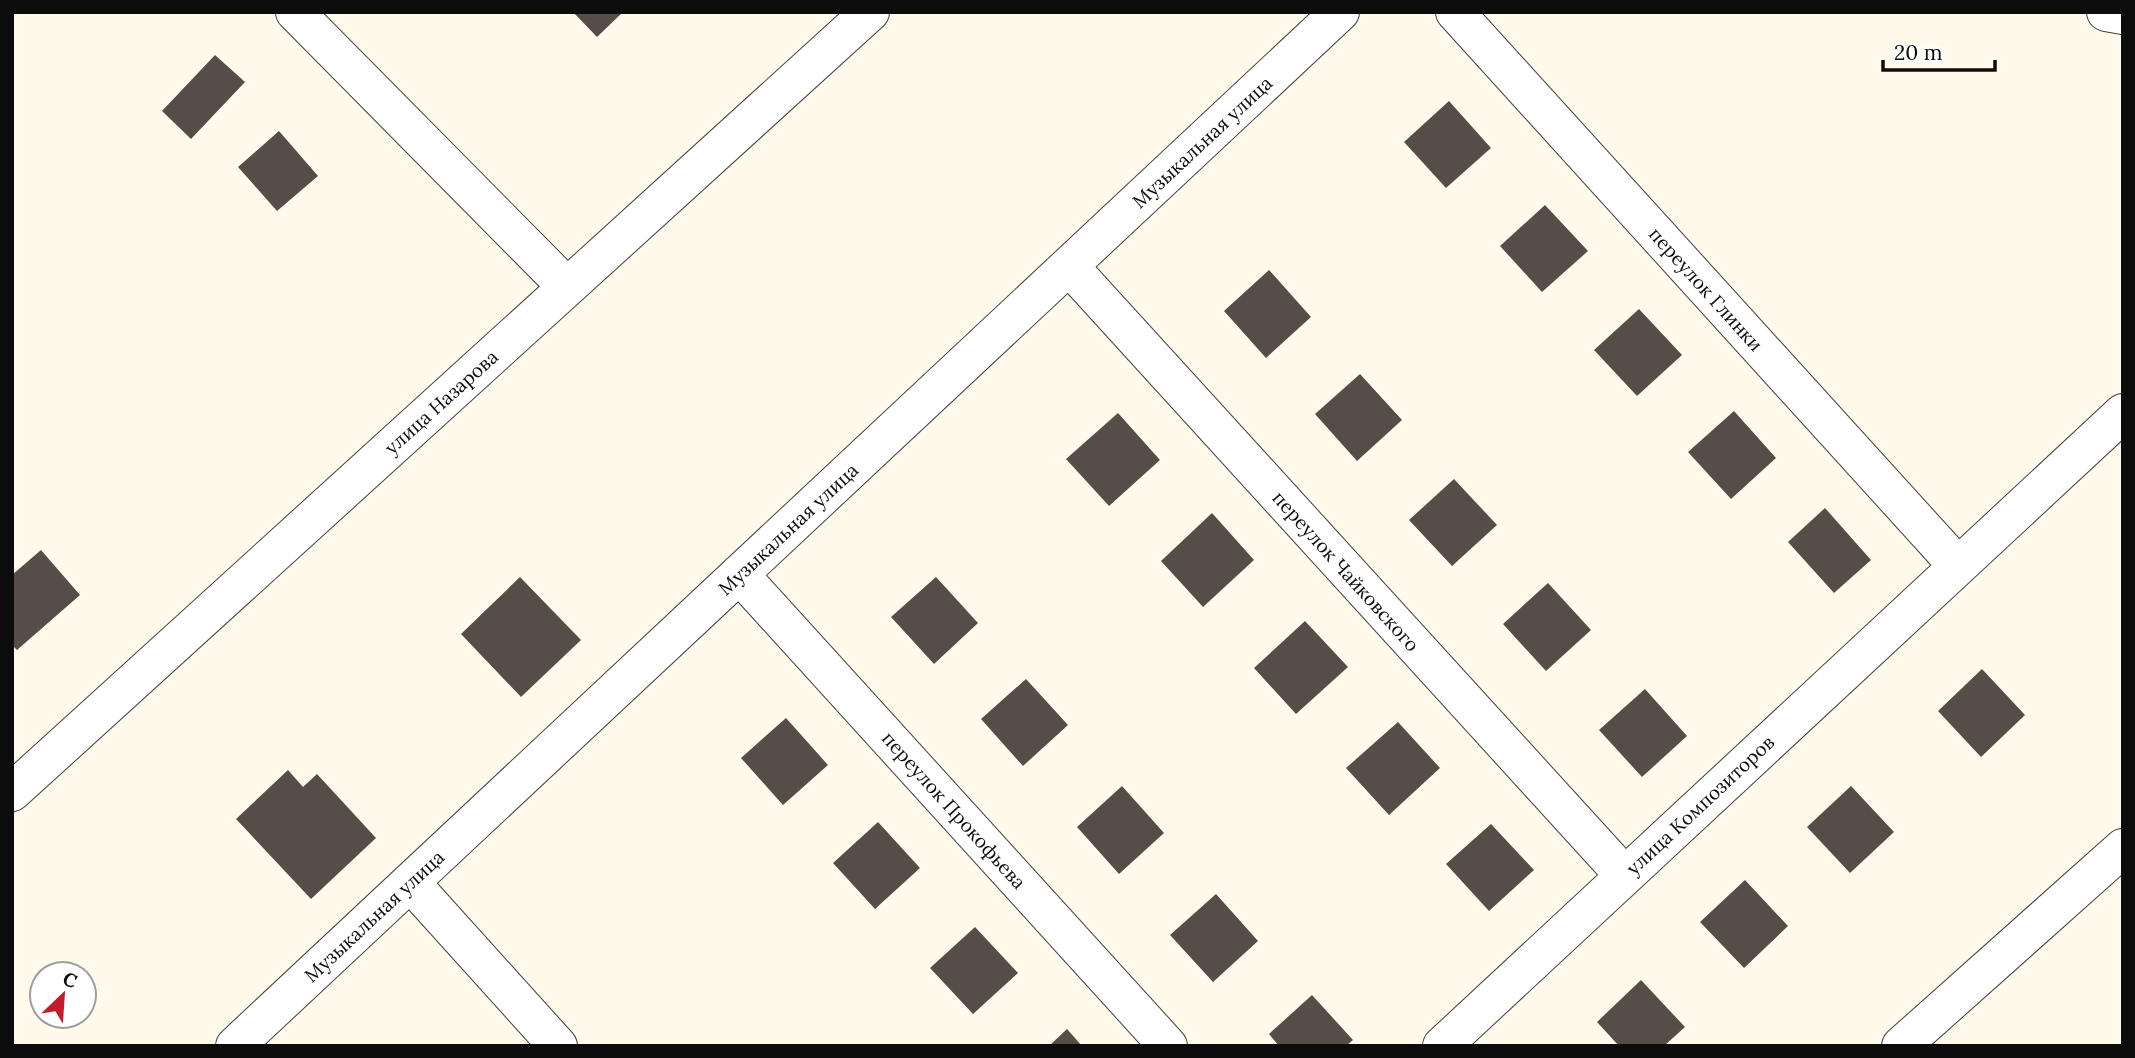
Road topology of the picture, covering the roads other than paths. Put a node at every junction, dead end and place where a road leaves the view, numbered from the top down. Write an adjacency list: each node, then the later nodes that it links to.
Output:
1 (295, 12): 8 (street)
2 (870, 12): 8 (street, улица Назарова)
3 (1340, 12): 7 (street, Музыкальная улица)
4 (1455, 12): 10 (street, переулок Глинки)
5 (2106, 12): 6 (street)
6 (2123, 15)
7 (1069, 266): 11 (street, Музыкальная улица); 14 (street, переулок Чайковского)
8 (567, 287): 12 (street, улица Назарова)
9 (2123, 413): 10 (street, улица Композиторов)
10 (1958, 566): 14 (street, улица Композиторов)
11 (740, 574): 15 (street, Музыкальная улица); 18 (street, переулок Прокофьева)
12 (12, 792)
13 (2123, 848): 20 (street)
14 (1624, 876): 19 (street, улица Композиторов)
15 (410, 882): 16 (street, Музыкальная улица); 17 (street)
16 (235, 1046)
17 (558, 1046)
18 (1168, 1046)
19 (1442, 1046)
20 (1901, 1046)

